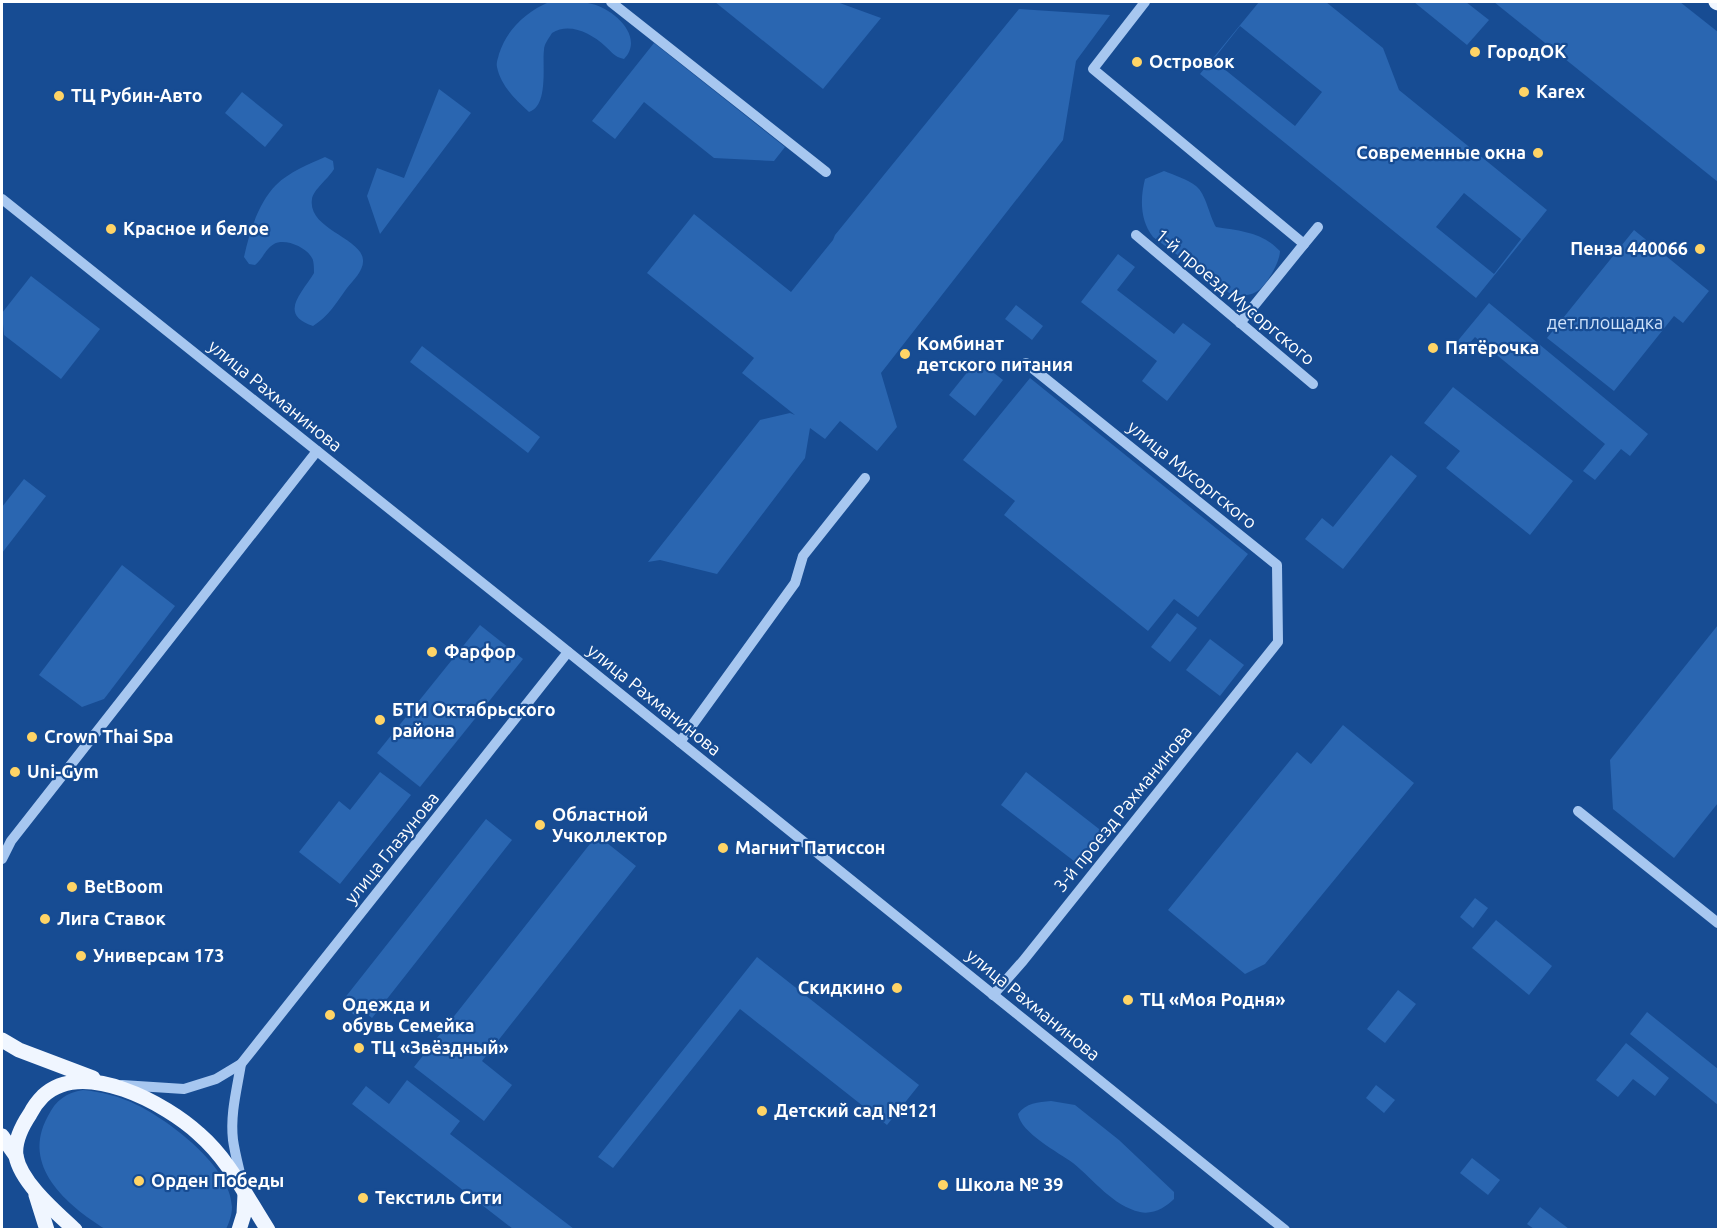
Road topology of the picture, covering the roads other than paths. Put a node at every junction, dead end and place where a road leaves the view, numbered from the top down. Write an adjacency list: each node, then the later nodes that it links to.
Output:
1 (610, 2): 3 (street)
2 (1145, 2): 7 (street)
3 (826, 172)
4 (2, 199): 11 (street, улица Рахманинова)
5 (1318, 227): 7 (street)
6 (1136, 235): 8 (street, 1-й проезд Мусоргского)
7 (1304, 244): 8 (street)
8 (1240, 323): 10 (street, 1-й проезд Мусоргского)
9 (1026, 363): 13 (street, улица Мусоргского)
10 (1313, 384)
11 (317, 451): 14 (street, улица Рахманинова); 17 (street)
12 (865, 478): 15 (street)
13 (1278, 642): 19 (street, 3-й проезд Рахманинова)
14 (568, 652): 15 (street, улица Рахманинова); 21 (street, улица Глазунова)
15 (680, 742): 19 (street, улица Рахманинова)
16 (1578, 811): 18 (street)
17 (2, 859)
18 (1719, 924)
19 (993, 995): 31 (street, улица Рахманинова)
20 (2, 1040): 22 (main road)
21 (241, 1064): 22 (street, улица Глазунова); 26 (street, улица Глазунова)
22 (110, 1084): 24 (main road); 26 (main road)
23 (2, 1136): 24 (main road)
24 (16, 1156): 25 (main road)
25 (33, 1187): 27 (main road); 28 (main road)
26 (245, 1194): 29 (main road); 30 (main road)
27 (47, 1230)
28 (75, 1230)
29 (239, 1230)
30 (268, 1230)
31 (1285, 1230)

